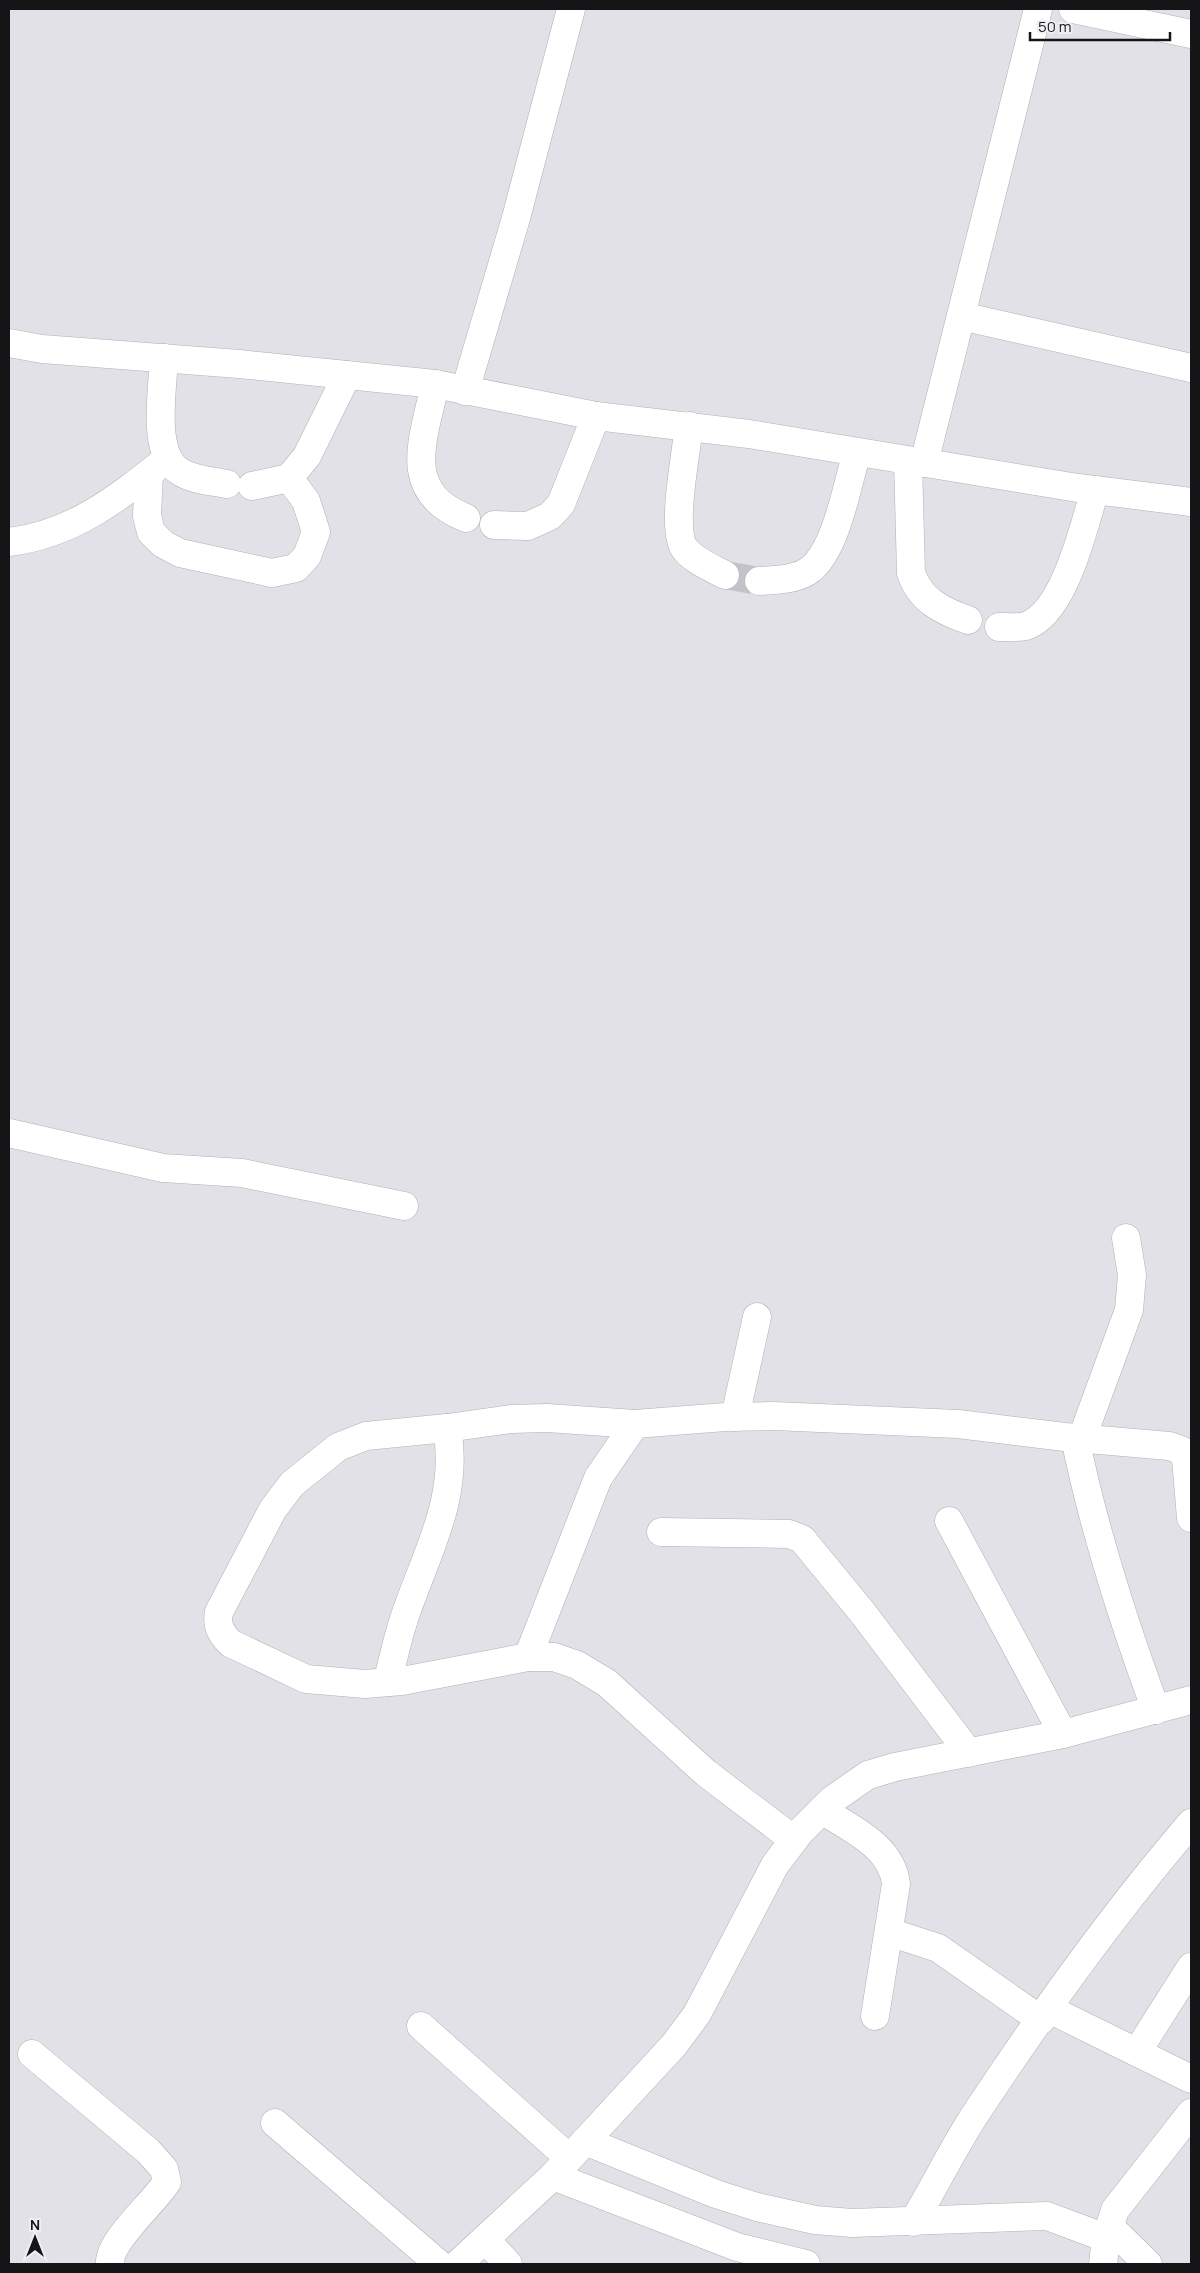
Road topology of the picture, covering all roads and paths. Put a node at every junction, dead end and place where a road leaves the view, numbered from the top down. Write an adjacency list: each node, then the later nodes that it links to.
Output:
1 (571, 9): 11 (street)
2 (1038, 9): 5 (street)
3 (1073, 9): 4 (street)
4 (1191, 34)
5 (961, 316): 8 (street); 15 (street)
6 (9, 343): 7 (street)
7 (164, 358): 9 (street); 16 (street)
8 (1191, 368)
9 (347, 375): 10 (street); 17 (street)
10 (435, 384): 11 (street); 20 (street)
11 (465, 391): 12 (street)
12 (596, 416): 13 (street); 21 (street)
13 (689, 426): 14 (street); 23 (street)
14 (857, 452): 15 (street); 24 (street)
15 (916, 462): 18 (street); 25 (street)
16 (158, 466): 17 (street); 17 (street); 22 (street)
17 (289, 478)
18 (1095, 490): 19 (street); 26 (street)
19 (1191, 502)
20 (466, 518)
21 (494, 525)
22 (9, 542)
23 (725, 575)
24 (759, 581)
25 (968, 620)
26 (999, 627)
27 (9, 1133): 28 (street)
28 (404, 1206)
29 (1126, 1238): 34 (street)
30 (757, 1317): 31 (street)
31 (735, 1417): 32 (street); 34 (street)
32 (635, 1424): 33 (street); 38 (street)
33 (447, 1428): 39 (street); 39 (street)
34 (1078, 1438): 35 (street); 41 (street)
35 (1191, 1514)
36 (949, 1521): 42 (street)
37 (661, 1532): 43 (street)
38 (528, 1656): 39 (street); 46 (street)
39 (387, 1682)
40 (1191, 1700): 41 (street)
41 (1156, 1710): 42 (street)
42 (1063, 1734): 43 (street)
43 (969, 1753): 44 (street)
44 (822, 1810): 46 (street); 47 (street)
45 (1191, 1823): 49 (street)
46 (794, 1840): 57 (street)
47 (888, 1932): 49 (street); 50 (street)
48 (1191, 1967): 52 (street)
49 (1045, 2014): 52 (street); 58 (street)
50 (875, 2016)
51 (421, 2026): 57 (street)
52 (1137, 2052): 54 (street)
53 (32, 2054): 61 (street)
54 (1191, 2079)
55 (1191, 2113): 59 (street)
56 (275, 2123): 62 (street)
57 (569, 2158): 58 (street); 60 (street); 65 (street)
58 (912, 2222): 59 (street)
59 (1108, 2233): 66 (street); 67 (street)
60 (484, 2239): 63 (street); 64 (street)
61 (110, 2264)
62 (438, 2264)
63 (458, 2264)
64 (508, 2264)
65 (806, 2264)
66 (1103, 2264)
67 (1148, 2264)

